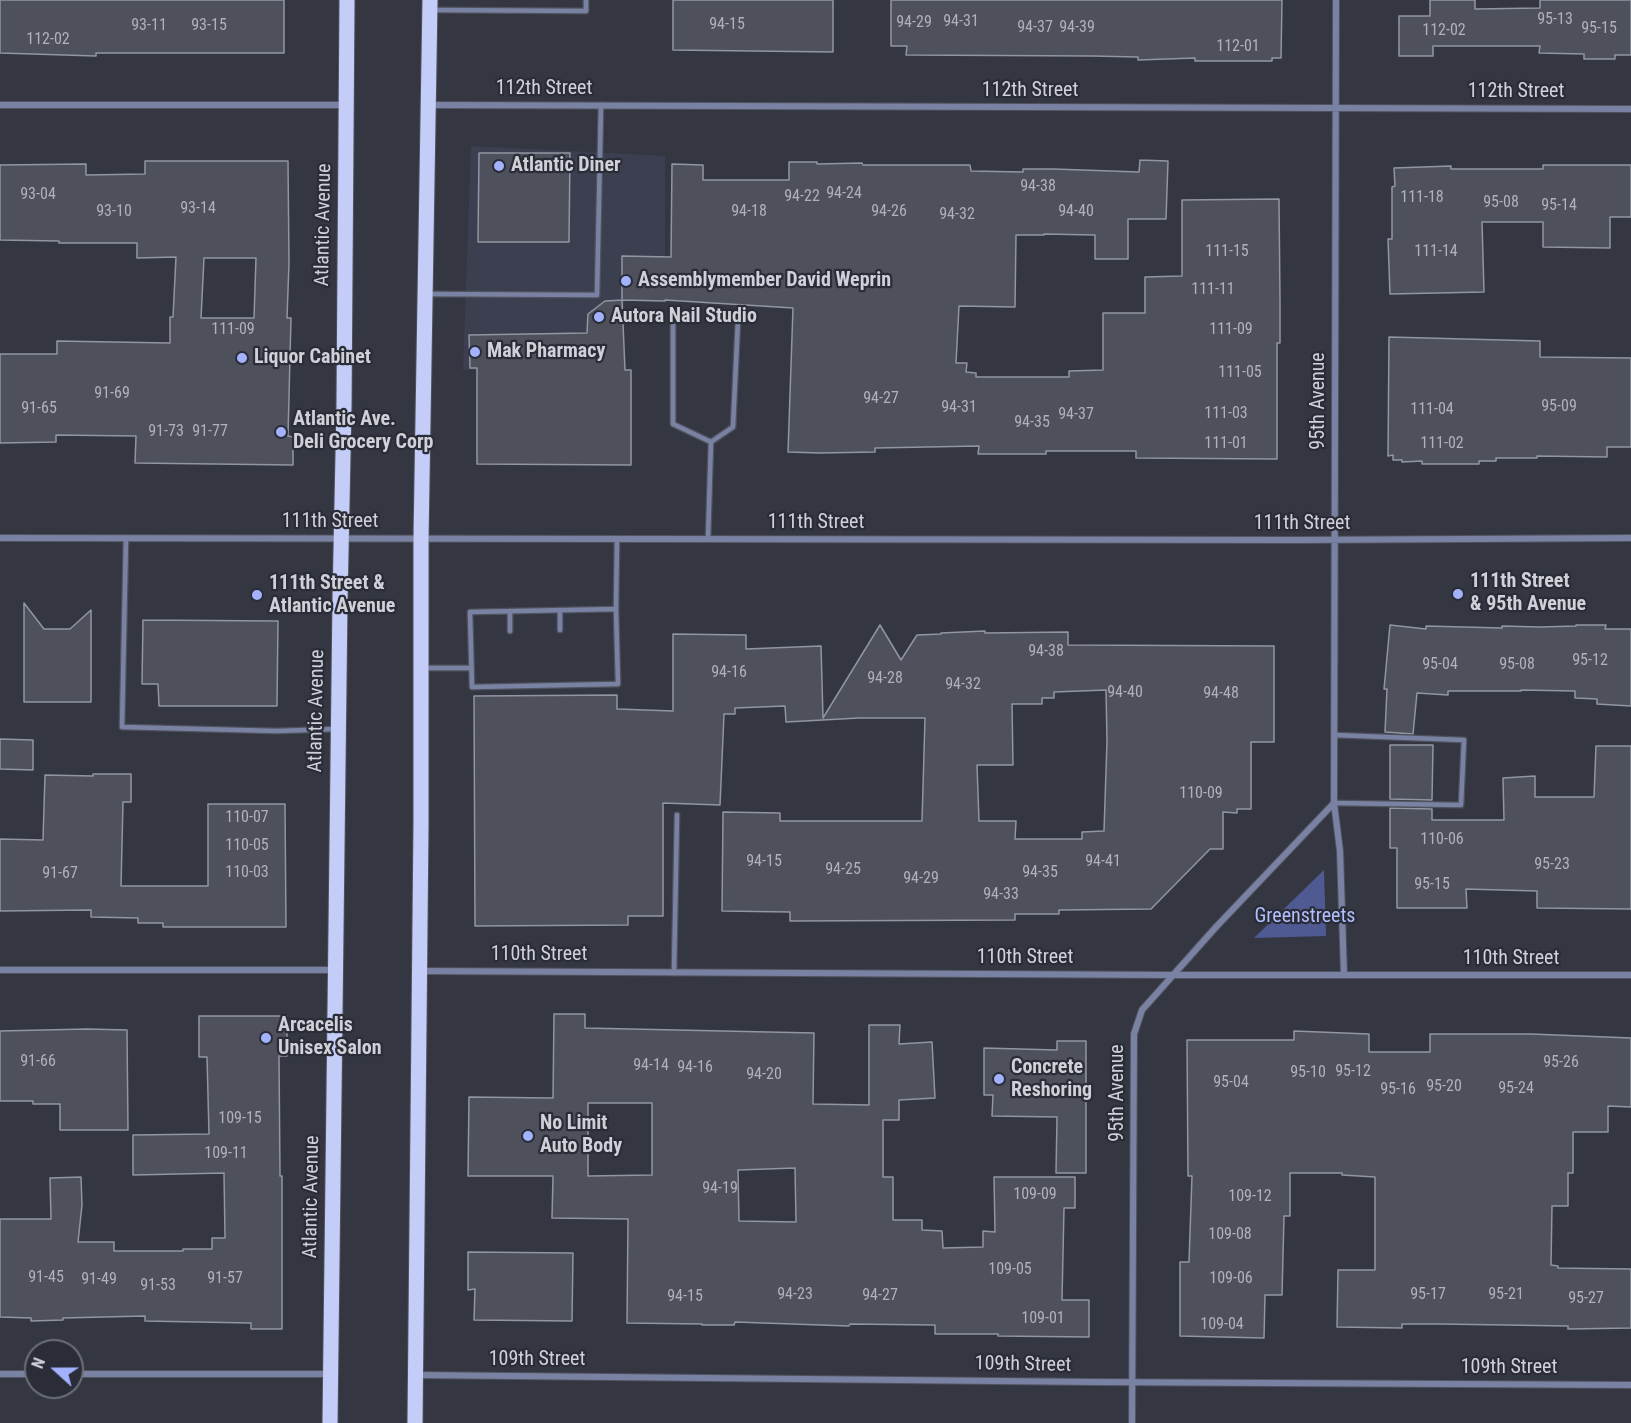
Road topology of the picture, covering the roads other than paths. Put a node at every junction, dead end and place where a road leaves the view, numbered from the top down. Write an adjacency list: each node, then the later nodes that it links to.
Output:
1 (347, 0): 6 (main road, Atlantic Avenue)
2 (586, 0): 4 (lane)
3 (1336, 0): 9 (street, 95th Avenue)
4 (430, 5): 7 (main road)
5 (0, 105): 6 (street)
6 (346, 105): 18 (main road, Atlantic Avenue)
7 (429, 105): 8 (street, 112th Street); 11 (main road)
8 (601, 105): 9 (street, 112th Street); 11 (lane)
9 (1336, 108): 10 (street, 112th Street); 22 (street, 95th Avenue)
10 (1631, 109)
11 (426, 294): 19 (main road)
12 (738, 320): 14 (lane)
13 (674, 324): 14 (lane)
14 (711, 442): 21 (lane)
15 (0, 538): 16 (street, 111th Street)
16 (126, 538): 18 (street, 111th Street); 34 (lane)
17 (1631, 538): 22 (street, 111th Street)
18 (341, 539): 19 (street, 111th Street); 34 (main road, Atlantic Avenue)
19 (422, 539): 20 (street, 111th Street); 28 (main road)
20 (617, 539): 21 (street, 111th Street); 23 (lane)
21 (708, 539): 22 (street, 111th Street)
22 (1335, 540): 35 (street, 95th Avenue)
23 (616, 609): 24 (lane); 32 (lane)
24 (560, 610): 25 (lane); 26 (lane)
25 (510, 611): 27 (lane); 29 (lane)
26 (560, 630)
27 (510, 631)
28 (421, 668): 29 (lane); 40 (main road)
29 (471, 668): 33 (lane)
30 (509, 678): 33 (lane)
31 (561, 678): 32 (lane)
32 (561, 685): 33 (lane)
33 (509, 686)
34 (338, 729): 39 (main road, Atlantic Avenue)
35 (1334, 735): 36 (street, 95th Avenue); 36 (lane)
36 (1334, 803): 42 (street, 95th Avenue); 43 (street, 95th Avenue)
37 (676, 815): 41 (lane)
38 (0, 970): 39 (street)
39 (336, 970): 48 (main road, Atlantic Avenue)
40 (419, 971): 41 (street, 110th Street); 49 (main road)
41 (674, 973): 42 (street, 110th Street)
42 (1173, 975): 43 (street, 110th Street); 50 (street, 95th Avenue)
43 (1344, 975): 44 (street, 110th Street)
44 (1631, 975)
45 (0, 1374): 46 (street)
46 (24, 1374)
47 (84, 1374): 48 (street)
48 (331, 1374): 52 (main road, Atlantic Avenue)
49 (415, 1375): 50 (street, 109th Street); 53 (main road)
50 (1132, 1382): 51 (street, 109th Street); 54 (street, 95th Avenue)
51 (1631, 1385)
52 (330, 1423)
53 (415, 1423)
54 (1132, 1423)

